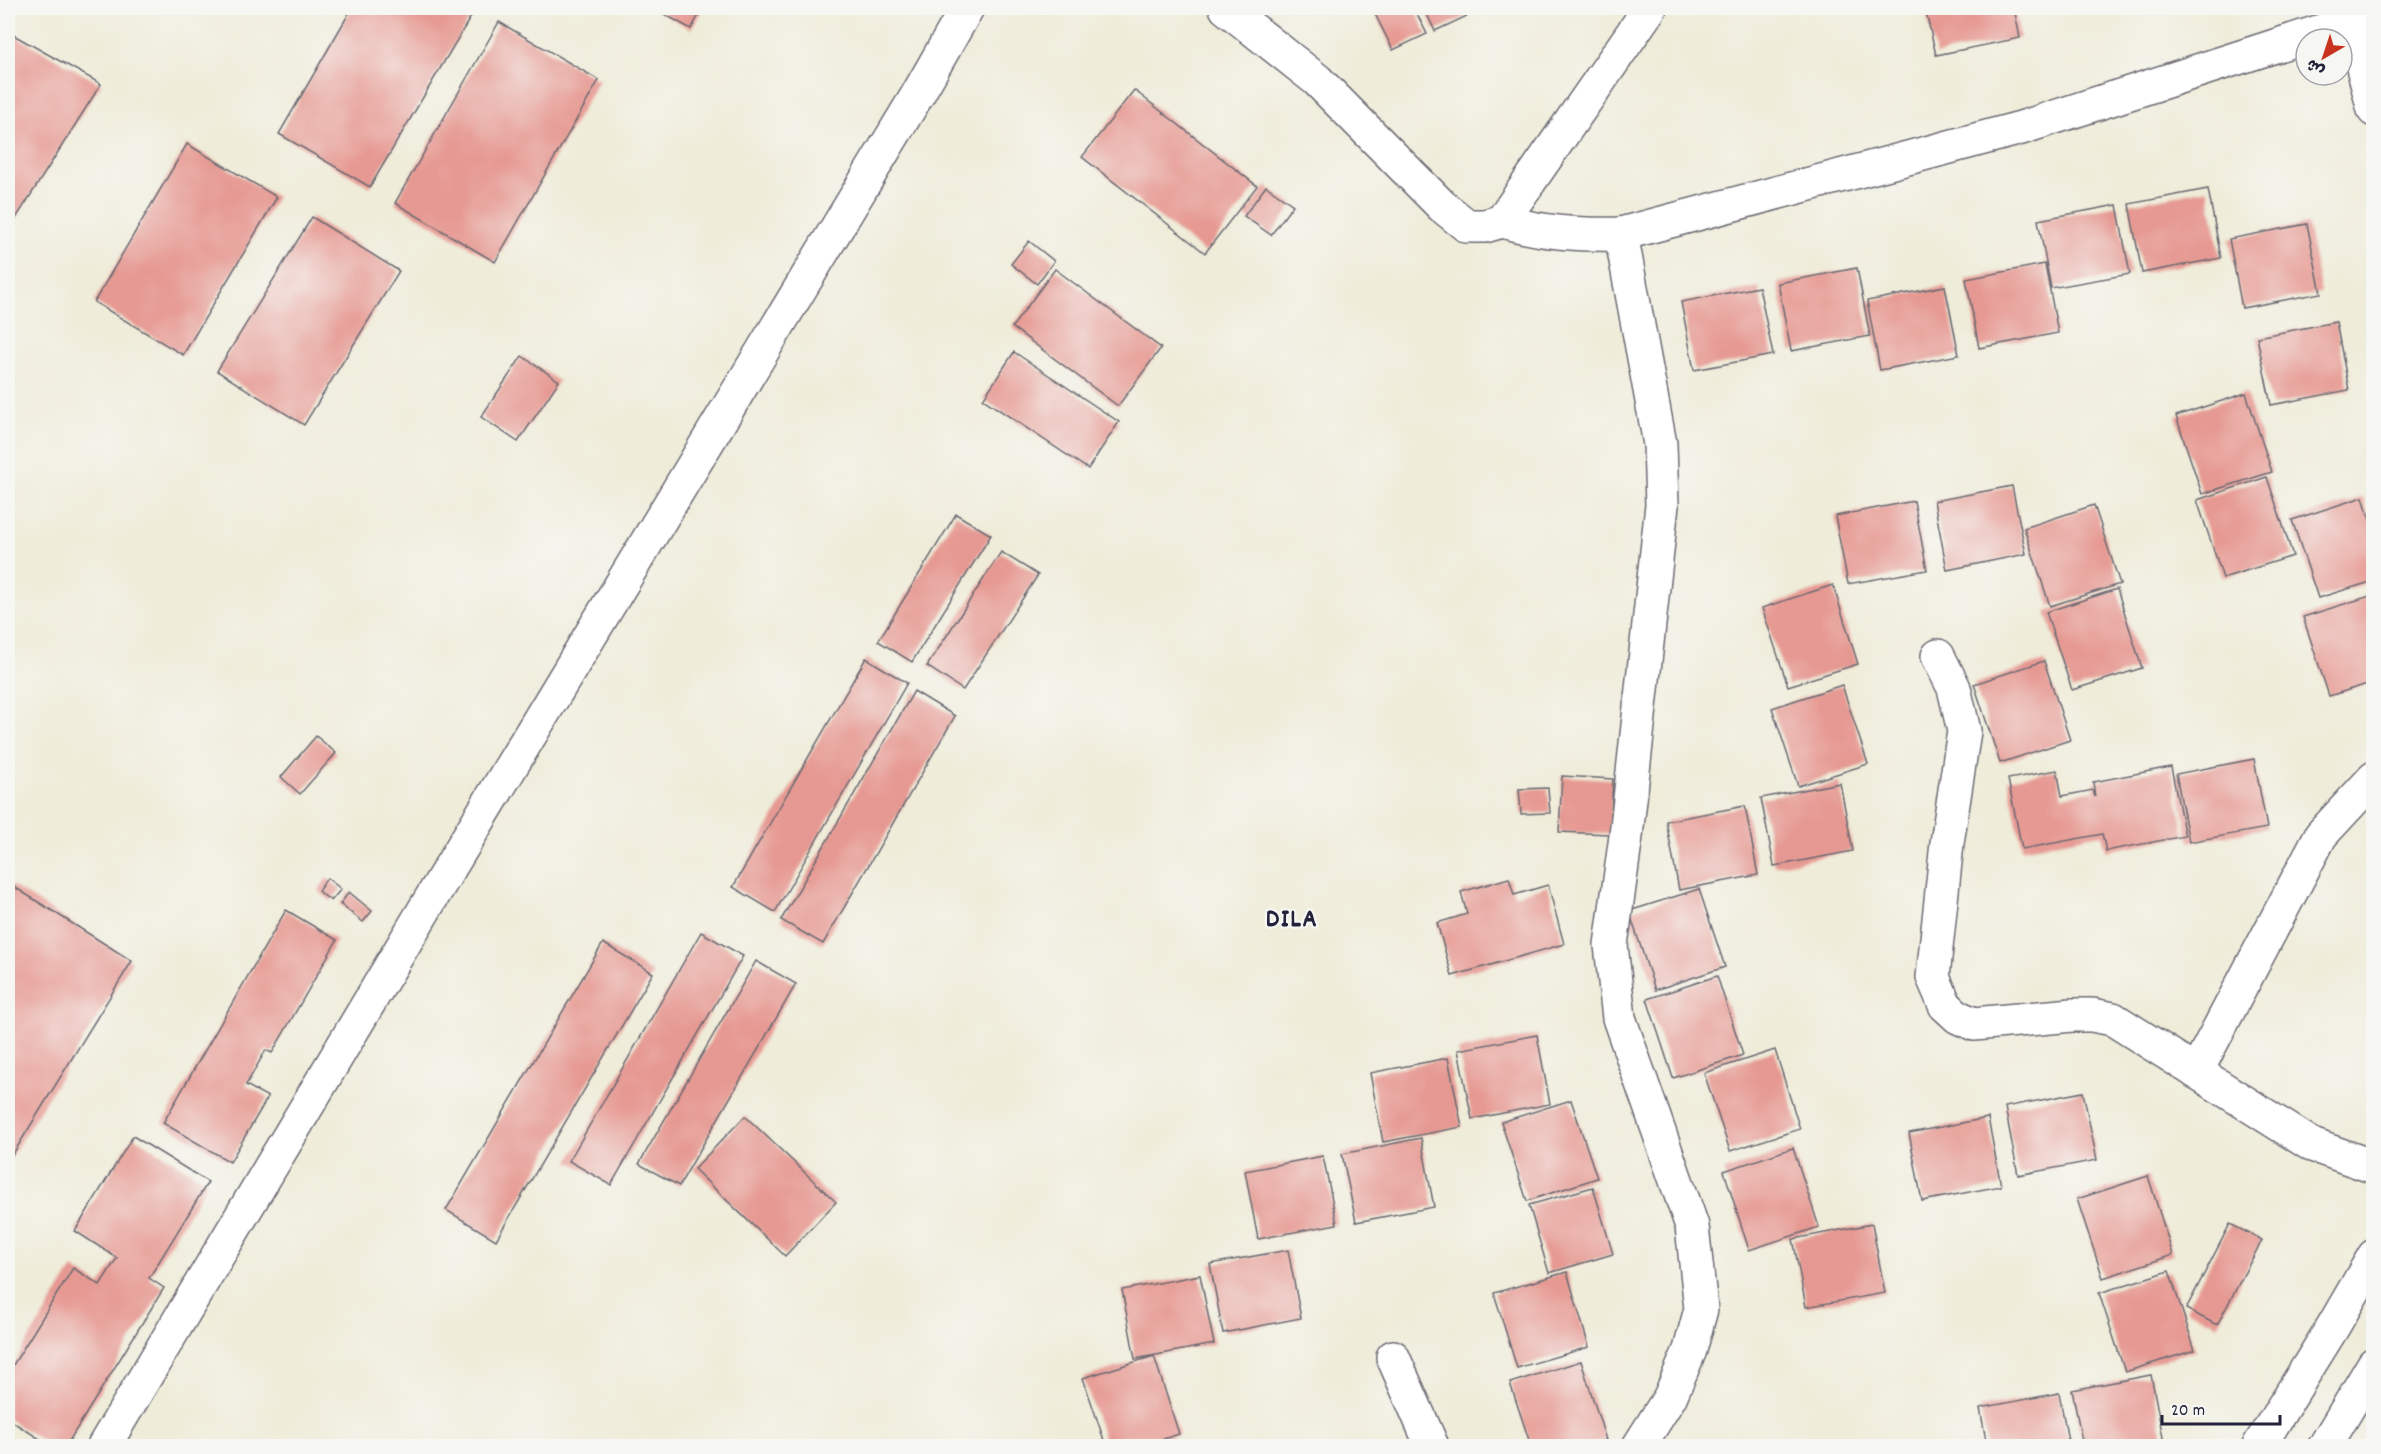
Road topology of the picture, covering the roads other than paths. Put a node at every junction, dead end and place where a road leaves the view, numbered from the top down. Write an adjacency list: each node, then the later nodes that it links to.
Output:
1 (967, 8): 15 (street)
2 (1226, 8): 6 (street)
3 (1650, 8): 6 (street)
4 (2362, 17): 5 (street); 7 (street)
5 (2373, 110)
6 (1502, 221): 7 (street)
7 (1621, 234): 17 (street)
8 (1938, 656): 10 (street)
9 (2373, 778): 10 (street)
10 (2196, 1072): 11 (street)
11 (2373, 1167)
12 (2373, 1256): 18 (street)
13 (1393, 1357): 16 (street)
14 (2373, 1364): 19 (street)
15 (104, 1446)
16 (1432, 1446)
17 (1639, 1446)
18 (2259, 1446)
19 (2325, 1446)

